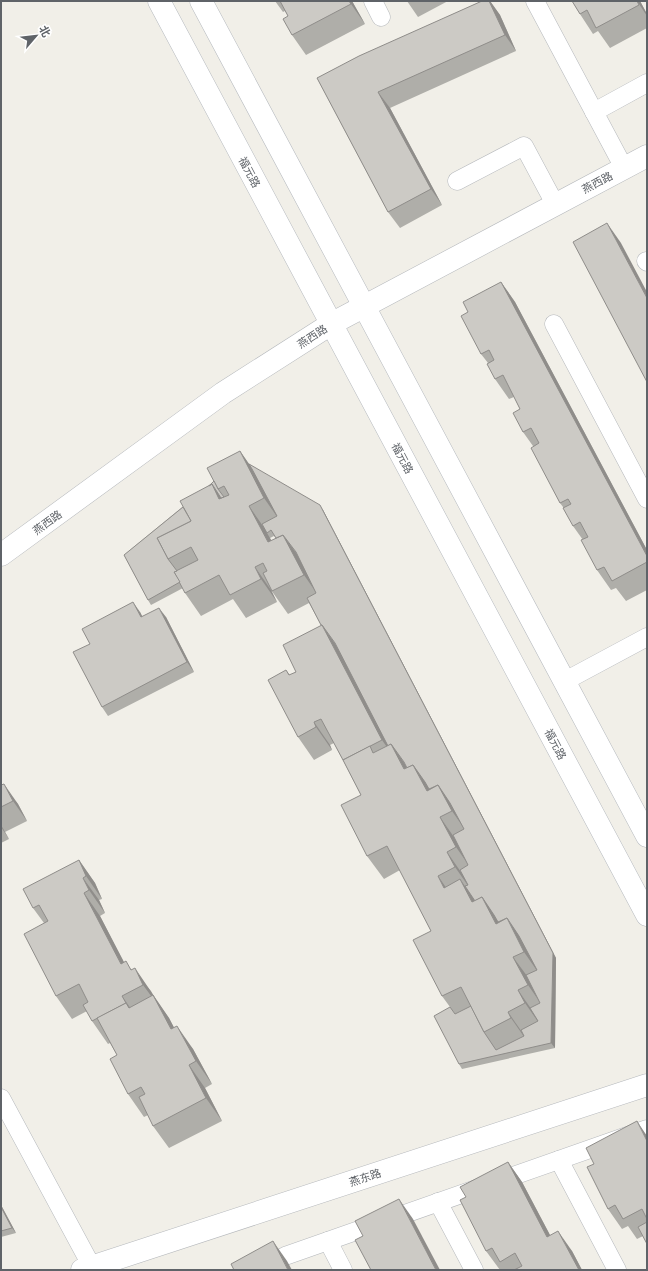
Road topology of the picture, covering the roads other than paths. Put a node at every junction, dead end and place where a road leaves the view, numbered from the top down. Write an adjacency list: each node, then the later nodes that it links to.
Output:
1 (159, 1): 13 (main road, 福元路)
2 (201, 1): 12 (main road)
3 (373, 1): 5 (lane)
4 (535, 1): 7 (lane)
5 (381, 17)
6 (647, 83): 7 (lane)
7 (594, 112): 9 (lane)
8 (647, 156): 9 (main road, 燕西路)
9 (624, 168): 11 (main road, 燕西路)
10 (457, 181): 11 (lane)
11 (555, 204): 12 (main road, 燕西路)
12 (365, 306): 13 (main road, 燕西路); 18 (main road)
13 (331, 324): 16 (main road, 燕西路); 20 (main road, 福元路)
14 (554, 324): 15 (lane)
15 (647, 499)
16 (1, 555)
17 (647, 637): 18 (lane)
18 (565, 681): 19 (main road)
19 (647, 836)
20 (647, 915)
21 (647, 1085): 28 (main road, 燕东路)
22 (1, 1098): 28 (lane)
23 (647, 1128): 24 (lane)
24 (559, 1160): 25 (lane); 31 (lane)
25 (438, 1202): 26 (lane); 30 (lane)
26 (328, 1241): 27 (lane); 29 (lane)
27 (285, 1256)
28 (87, 1268)
29 (343, 1270)
30 (474, 1270)
31 (617, 1270)

